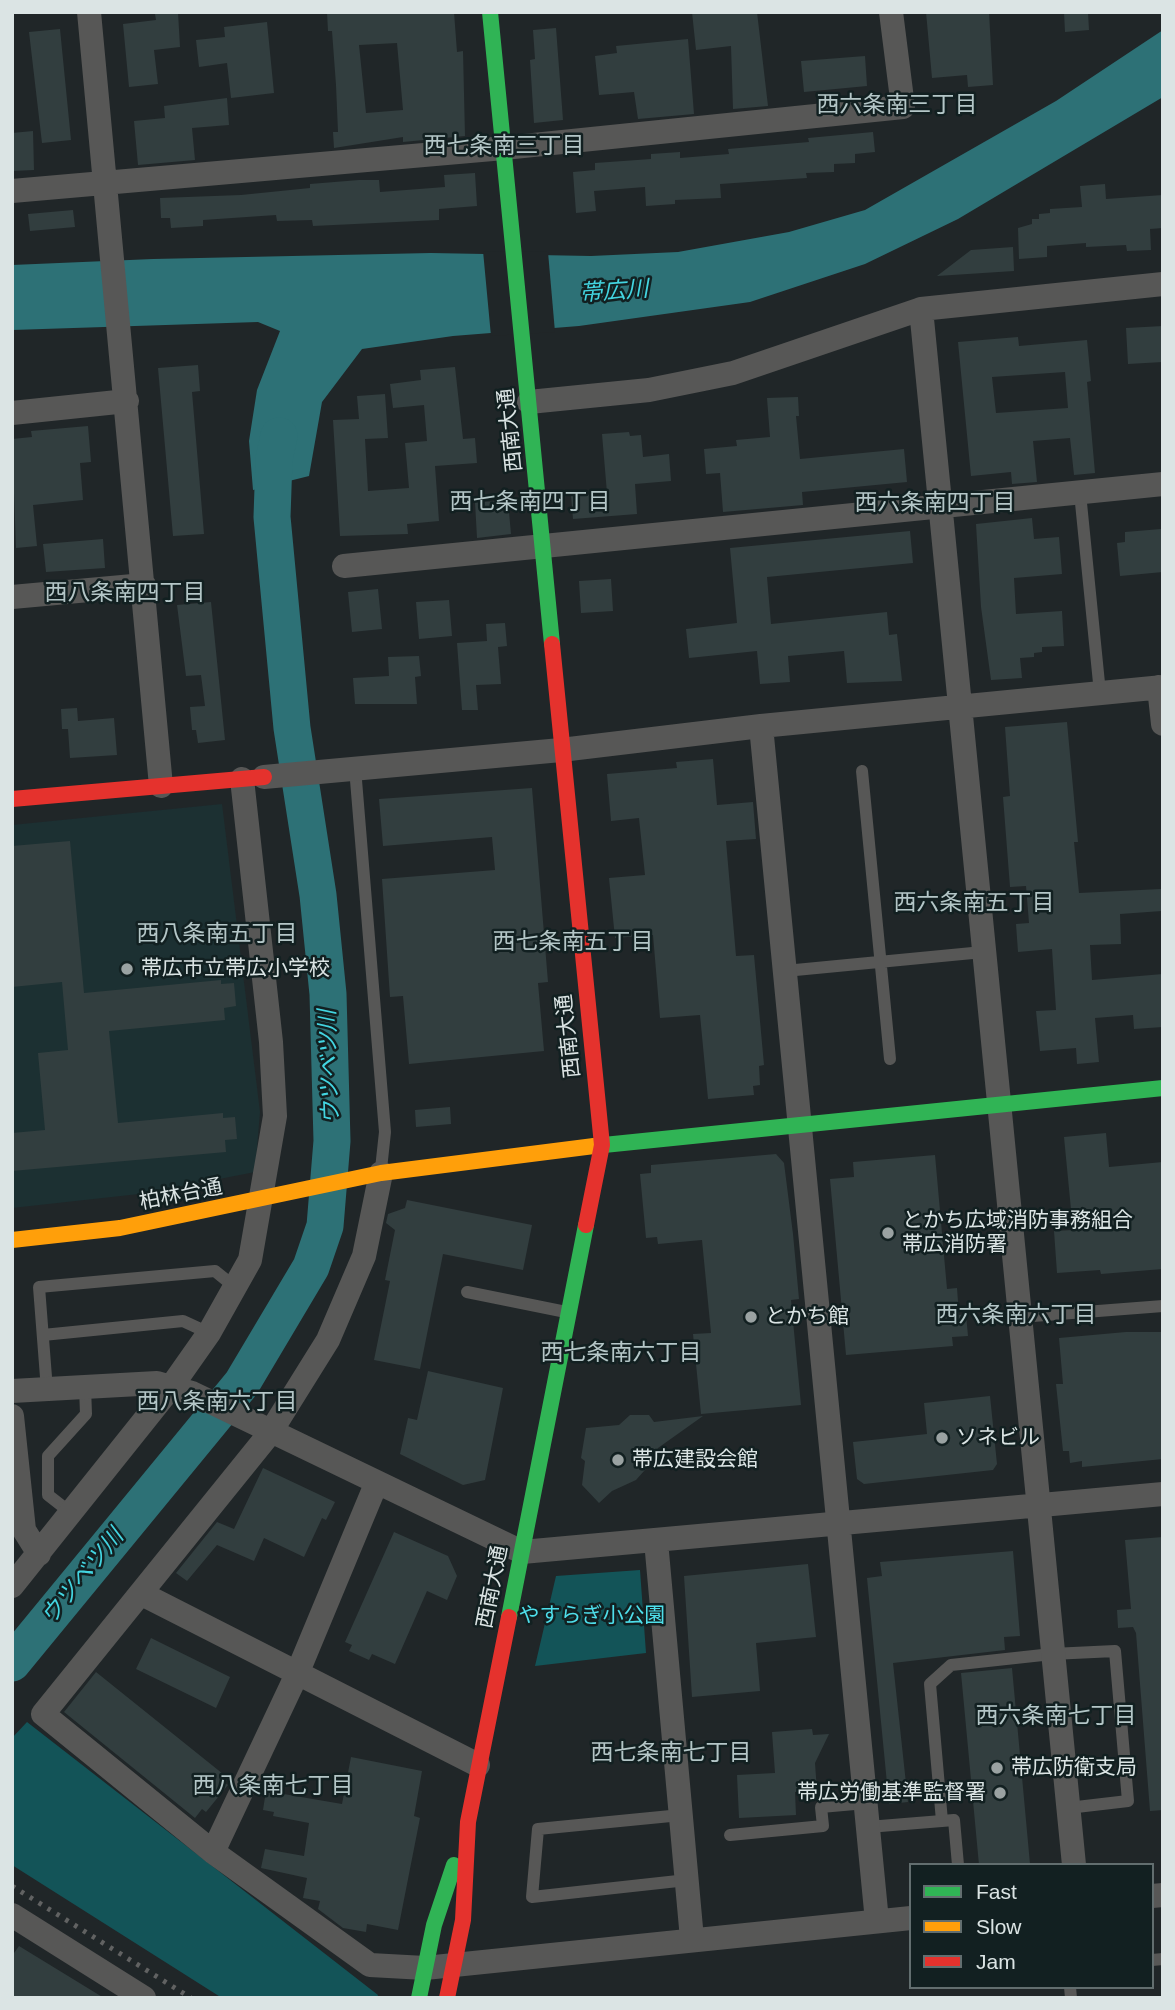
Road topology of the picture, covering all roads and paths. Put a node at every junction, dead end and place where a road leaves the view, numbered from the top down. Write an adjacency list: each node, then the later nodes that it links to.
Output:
1 (89, 12): 5 (street)
2 (490, 12): 4 (street, 西南大通)
3 (891, 12): 4 (street)
4 (504, 148): 5 (street); 10 (street, 西南大通)
5 (107, 182): 6 (street); 9 (street)
6 (12, 191)
7 (1163, 284): 8 (street)
8 (921, 309): 10 (street); 14 (street)
9 (127, 401): 11 (street); 17 (street)
10 (529, 402): 15 (street, 西南大通)
11 (12, 412)
12 (1163, 484): 13 (street)
13 (1080, 493): 14 (street); 20 (lane)
14 (941, 507): 15 (street); 21 (street)
15 (543, 545): 16 (street); 24 (street, 西南大通)
16 (344, 566)
17 (144, 585): 18 (street); 28 (street)
18 (12, 597)
19 (1161, 687): 20 (street); 22 (street)
20 (1100, 693): 21 (street)
21 (959, 708): 23 (street); 30 (street)
22 (1163, 723)
23 (761, 726): 24 (street); 32 (street)
24 (561, 750): 25 (street); 37 (street, 西南大通)
25 (355, 768): 27 (street); 38 (lane)
26 (862, 771): 31 (lane)
27 (253, 778): 28 (street); 39 (street)
28 (161, 786): 29 (street)
29 (12, 799)
30 (983, 952): 31 (lane); 35 (street)
31 (881, 962): 32 (lane); 33 (lane)
32 (785, 971): 36 (street)
33 (890, 1059)
34 (1163, 1088): 35 (street, 柏林台通)
35 (1000, 1105): 36 (street, 柏林台通); 45 (street)
36 (800, 1126): 37 (street, 柏林台通); 58 (street)
37 (602, 1144): 38 (street, 柏林台通); 44 (street, 西南大通)
38 (381, 1173): 39 (street, 柏林台通); 53 (street)
39 (273, 1198): 40 (street, 柏林台通); 41 (street)
40 (12, 1240)
41 (236, 1288): 46 (street); 47 (lane)
42 (467, 1292): 44 (lane)
43 (1163, 1306): 45 (lane)
44 (569, 1312): 60 (street, 西南大通)
45 (1020, 1317): 56 (street)
46 (209, 1334): 47 (lane); 50 (street)
47 (43, 1335): 49 (lane)
48 (85, 1387): 49 (street); 50 (street); 57 (lane)
49 (47, 1390): 51 (street)
50 (181, 1390): 53 (street); 57 (street)
51 (12, 1391)
52 (12, 1416): 61 (street)
53 (261, 1429): 54 (street); 63 (street)
54 (376, 1483): 60 (street); 65 (street)
55 (1163, 1494): 56 (street)
56 (1038, 1507): 58 (street); 64 (street)
57 (71, 1513): 61 (street)
58 (841, 1523): 59 (street); 69 (street)
59 (656, 1541): 60 (street); 68 (street)
60 (522, 1552): 66 (street, 西南大通)
61 (39, 1554): 62 (street)
62 (12, 1586)
63 (142, 1594): 65 (street); 73 (street)
64 (1052, 1654): 67 (street); 67 (lane); 70 (lane)
65 (297, 1674): 66 (street); 73 (street)
66 (478, 1765): 71 (street, 西南大通)
67 (1068, 1808): 75 (street)
68 (681, 1815): 76 (street); 76 (lane)
69 (867, 1815): 70 (lane); 72 (lane); 79 (street)
70 (942, 1821): 74 (lane)
71 (468, 1822): 81 (street, 西南大通); 82 (street, 西南大通)
72 (730, 1835)
73 (213, 1853): 82 (street)
74 (958, 1863)
75 (1074, 1863)
76 (687, 1880): 80 (street)
77 (12, 1915): 83 (street)
78 (909, 1918): 79 (street)
79 (877, 1921): 80 (street)
80 (692, 1939): 81 (street)
81 (453, 1966): 82 (street); 85 (street, 西南大通)
82 (425, 1968): 84 (street, 西南大通)
83 (144, 1998)
84 (419, 1998)
85 (447, 1998)

